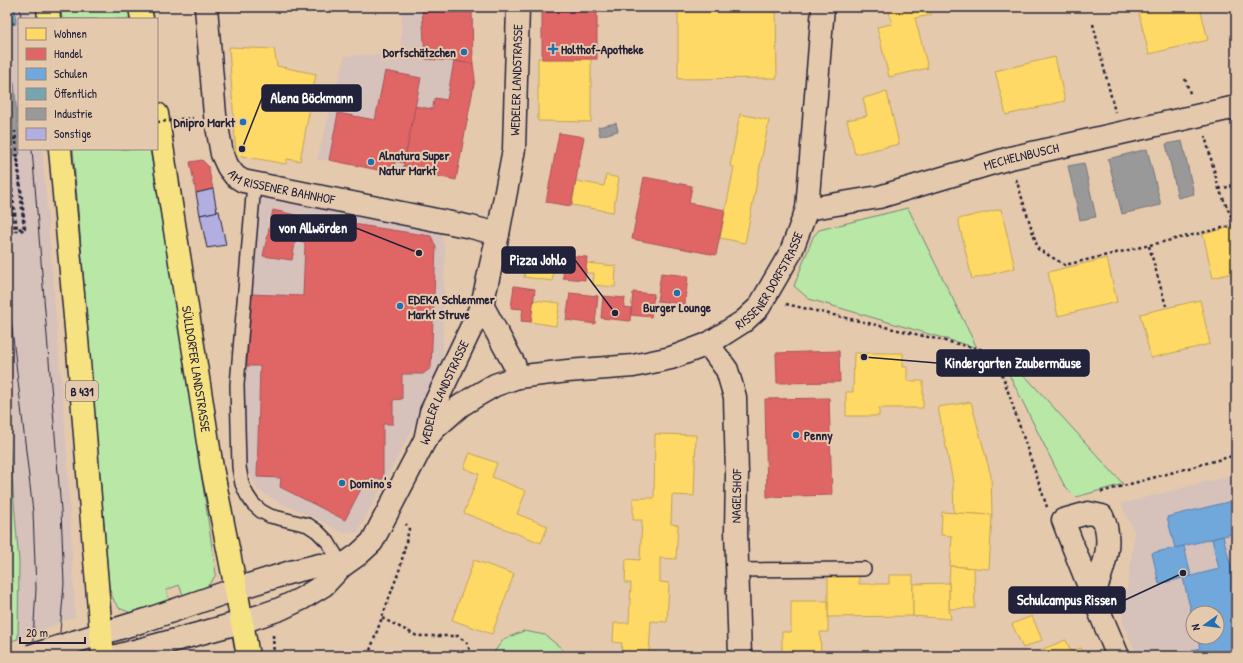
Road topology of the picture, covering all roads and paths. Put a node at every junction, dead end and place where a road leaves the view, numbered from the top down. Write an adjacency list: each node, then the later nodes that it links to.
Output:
1 (48, 7): 6 (main road)
2 (140, 7): 7 (main road)
3 (206, 7): 24 (street, AM RISSENER BAHNHOF)
4 (518, 7): 28 (street, WEDELER LANDSTRASSE)
5 (823, 7): 27 (street, RISSENER DORFSTRASSE)
6 (49, 18)
7 (142, 18)
8 (14, 23): 9 (path)
9 (7, 24)
10 (1093, 24): 17 (path)
11 (7, 98): 19 (path)
12 (1236, 108): 13 (street, MECHELNBUSCH)
13 (1200, 116): 17 (street, MECHELNBUSCH); 26 (path)
14 (167, 117): 15 (path, bridge); 43 (main road, SÜLLDORFER LANDSTRASSE)
15 (158, 122)
16 (15, 131): 23 (path)
17 (1121, 134): 22 (street, MECHELNBUSCH)
18 (18, 138): 19 (path, bridge)
19 (11, 139): 20 (path, bridge)
20 (7, 140)
21 (60, 150): 48 (main road, B 431)
22 (1010, 158): 27 (street, MECHELNBUSCH); 29 (path)
23 (7, 159)
24 (254, 184): 28 (street, AM RISSENER BAHNHOF); 40 (lane)
25 (1236, 185): 26 (path)
26 (1219, 189): 29 (path)
27 (807, 209): 32 (street, RISSENER DORFSTRASSE)
28 (498, 234): 30 (street, WEDELER LANDSTRASSE)
29 (1149, 246): 31 (path)
30 (482, 305): 34 (street); 35 (street, WEDELER LANDSTRASSE)
31 (1166, 306)
32 (758, 307): 33 (street, RISSENER DORFSTRASSE); 39 (path)
33 (708, 344): 34 (street, RISSENER DORFSTRASSE); 42 (street, NAGELSHOF)
34 (518, 377): 35 (street, RISSENER DORFSTRASSE)
35 (425, 440): 38 (street, WEDELER LANDSTRASSE)
36 (1236, 455): 37 (path)
37 (1099, 493)
38 (393, 501): 40 (street, WEDELER LANDSTRASSE); 45 (path)
39 (1063, 520): 44 (street); 44 (street)
40 (342, 566): 43 (street); 46 (street, WEDELER LANDSTRASSE)
41 (864, 569): 42 (lane)
42 (737, 570): 56 (street, NAGELSHOF)
43 (236, 589): 46 (main road, SÜLLDORFER LANDSTRASSE); 48 (street)
44 (1094, 597): 57 (street)
45 (382, 618): 54 (path); 55 (path)
46 (242, 622): 51 (street, WEDELER LANDSTRASSE); 52 (main road, SÜLLDORFER LANDSTRASSE)
47 (273, 633): 53 (path)
48 (101, 634): 49 (street, bridge); 50 (main road, B 431)
49 (30, 656)
50 (103, 656)
51 (116, 656)
52 (248, 656)
53 (274, 656)
54 (368, 656)
55 (472, 656)
56 (740, 656)
57 (1118, 656)

